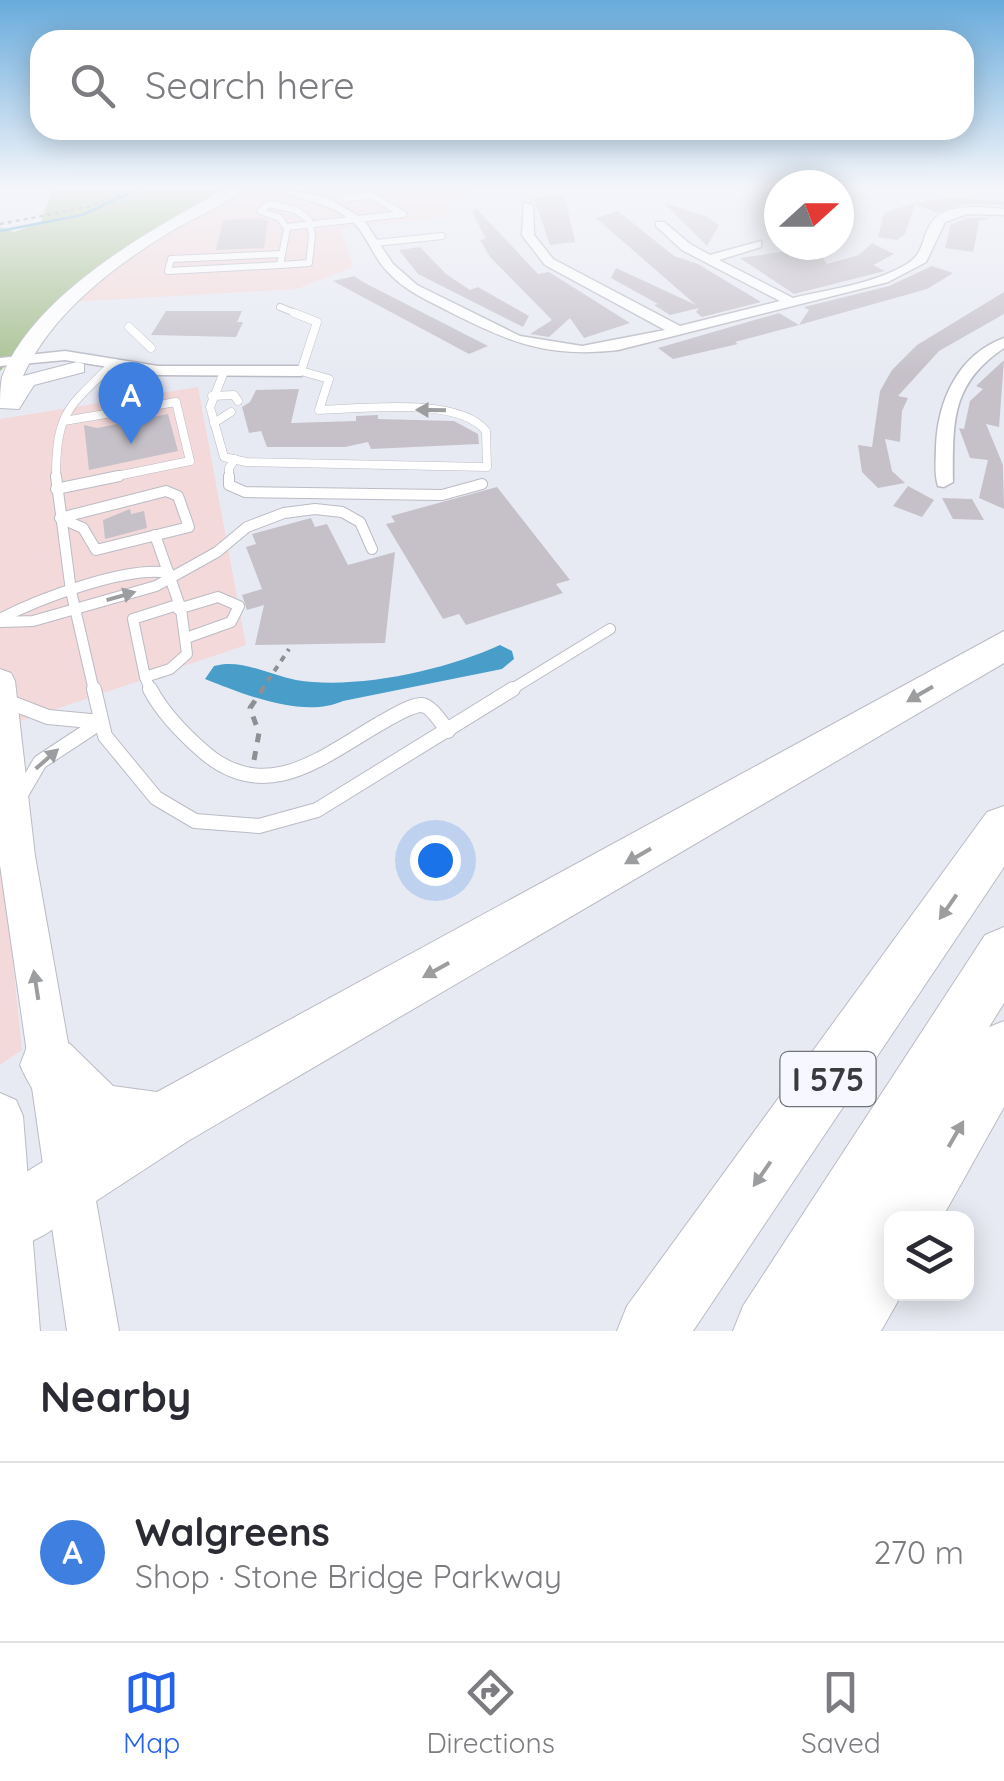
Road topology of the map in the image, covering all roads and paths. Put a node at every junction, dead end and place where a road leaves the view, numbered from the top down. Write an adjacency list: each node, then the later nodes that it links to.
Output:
1 (109, 251): 18 (main road)
2 (128, 251): 18 (main road)
3 (310, 251): 11 (lane)
4 (380, 251): 15 (street)
5 (540, 251): 15 (street)
6 (695, 251): 10 (street)
7 (734, 251): 10 (street)
8 (928, 251): 12 (street)
9 (282, 254): 11 (lane); 11 (lane)
10 (709, 259): 12 (street)
11 (280, 265)
12 (794, 303): 15 (street)
13 (280, 307): 21 (lane)
14 (129, 328): 17 (lane)
15 (678, 331)
16 (1004, 342): 30 (street)
17 (152, 348)
18 (12, 360): 19 (street); 20 (street); 24 (main road)
19 (77, 368): 20 (street); 26 (main road)
20 (109, 368): 22 (street); 27 (lane)
21 (301, 371): 22 (street); 29 (lane, one-way to 21)
22 (219, 383): 23 (lane); 28 (lane)
23 (238, 401)
24 (0, 402)
25 (231, 412): 28 (lane)
26 (0, 418)
27 (64, 421): 32 (lane); 32 (lane)
28 (214, 423): 29 (lane)
29 (235, 459): 31 (lane)
30 (944, 482)
31 (482, 484)
32 (56, 489): 33 (lane)
33 (60, 518): 34 (lane); 34 (lane); 37 (lane)
34 (155, 535): 36 (lane)
35 (372, 549): 36 (lane)
36 (169, 573): 37 (lane); 38 (lane); 39 (lane, one-way to 36)
37 (71, 592): 39 (lane); 40 (lane)
38 (178, 607): 42 (lane); 42 (lane); 45 (lane)
39 (75, 609): 40 (lane); 47 (lane)
40 (0, 621)
41 (610, 629): 48 (lane)
42 (186, 638): 45 (lane)
43 (1004, 645): 56 (highway, one-way to 56)
44 (289, 649): 49 (path)
45 (145, 678): 49 (lane)
46 (1, 690): 47 (lane); 50 (main road)
47 (101, 722): 48 (lane); 50 (lane, one-way to 47)
48 (448, 730): 49 (lane)
49 (250, 777)
50 (12, 814): 54 (main road, one-way to 50)
51 (1004, 827): 63 (highway, I 575, one-way to 63)
52 (1004, 953): 64 (highway)
53 (1004, 1050): 58 (highway, one-way to 53)
54 (48, 1065): 56 (highway); 57 (main road)
55 (0, 1116): 59 (main road)
56 (162, 1124): 57 (highway)
57 (71, 1184): 59 (highway); 62 (main road)
58 (912, 1211)
59 (4, 1222): 61 (main road)
60 (884, 1260): 65 (highway)
61 (14, 1331)
62 (93, 1331)
63 (652, 1331)
64 (768, 1331)
65 (843, 1331)

